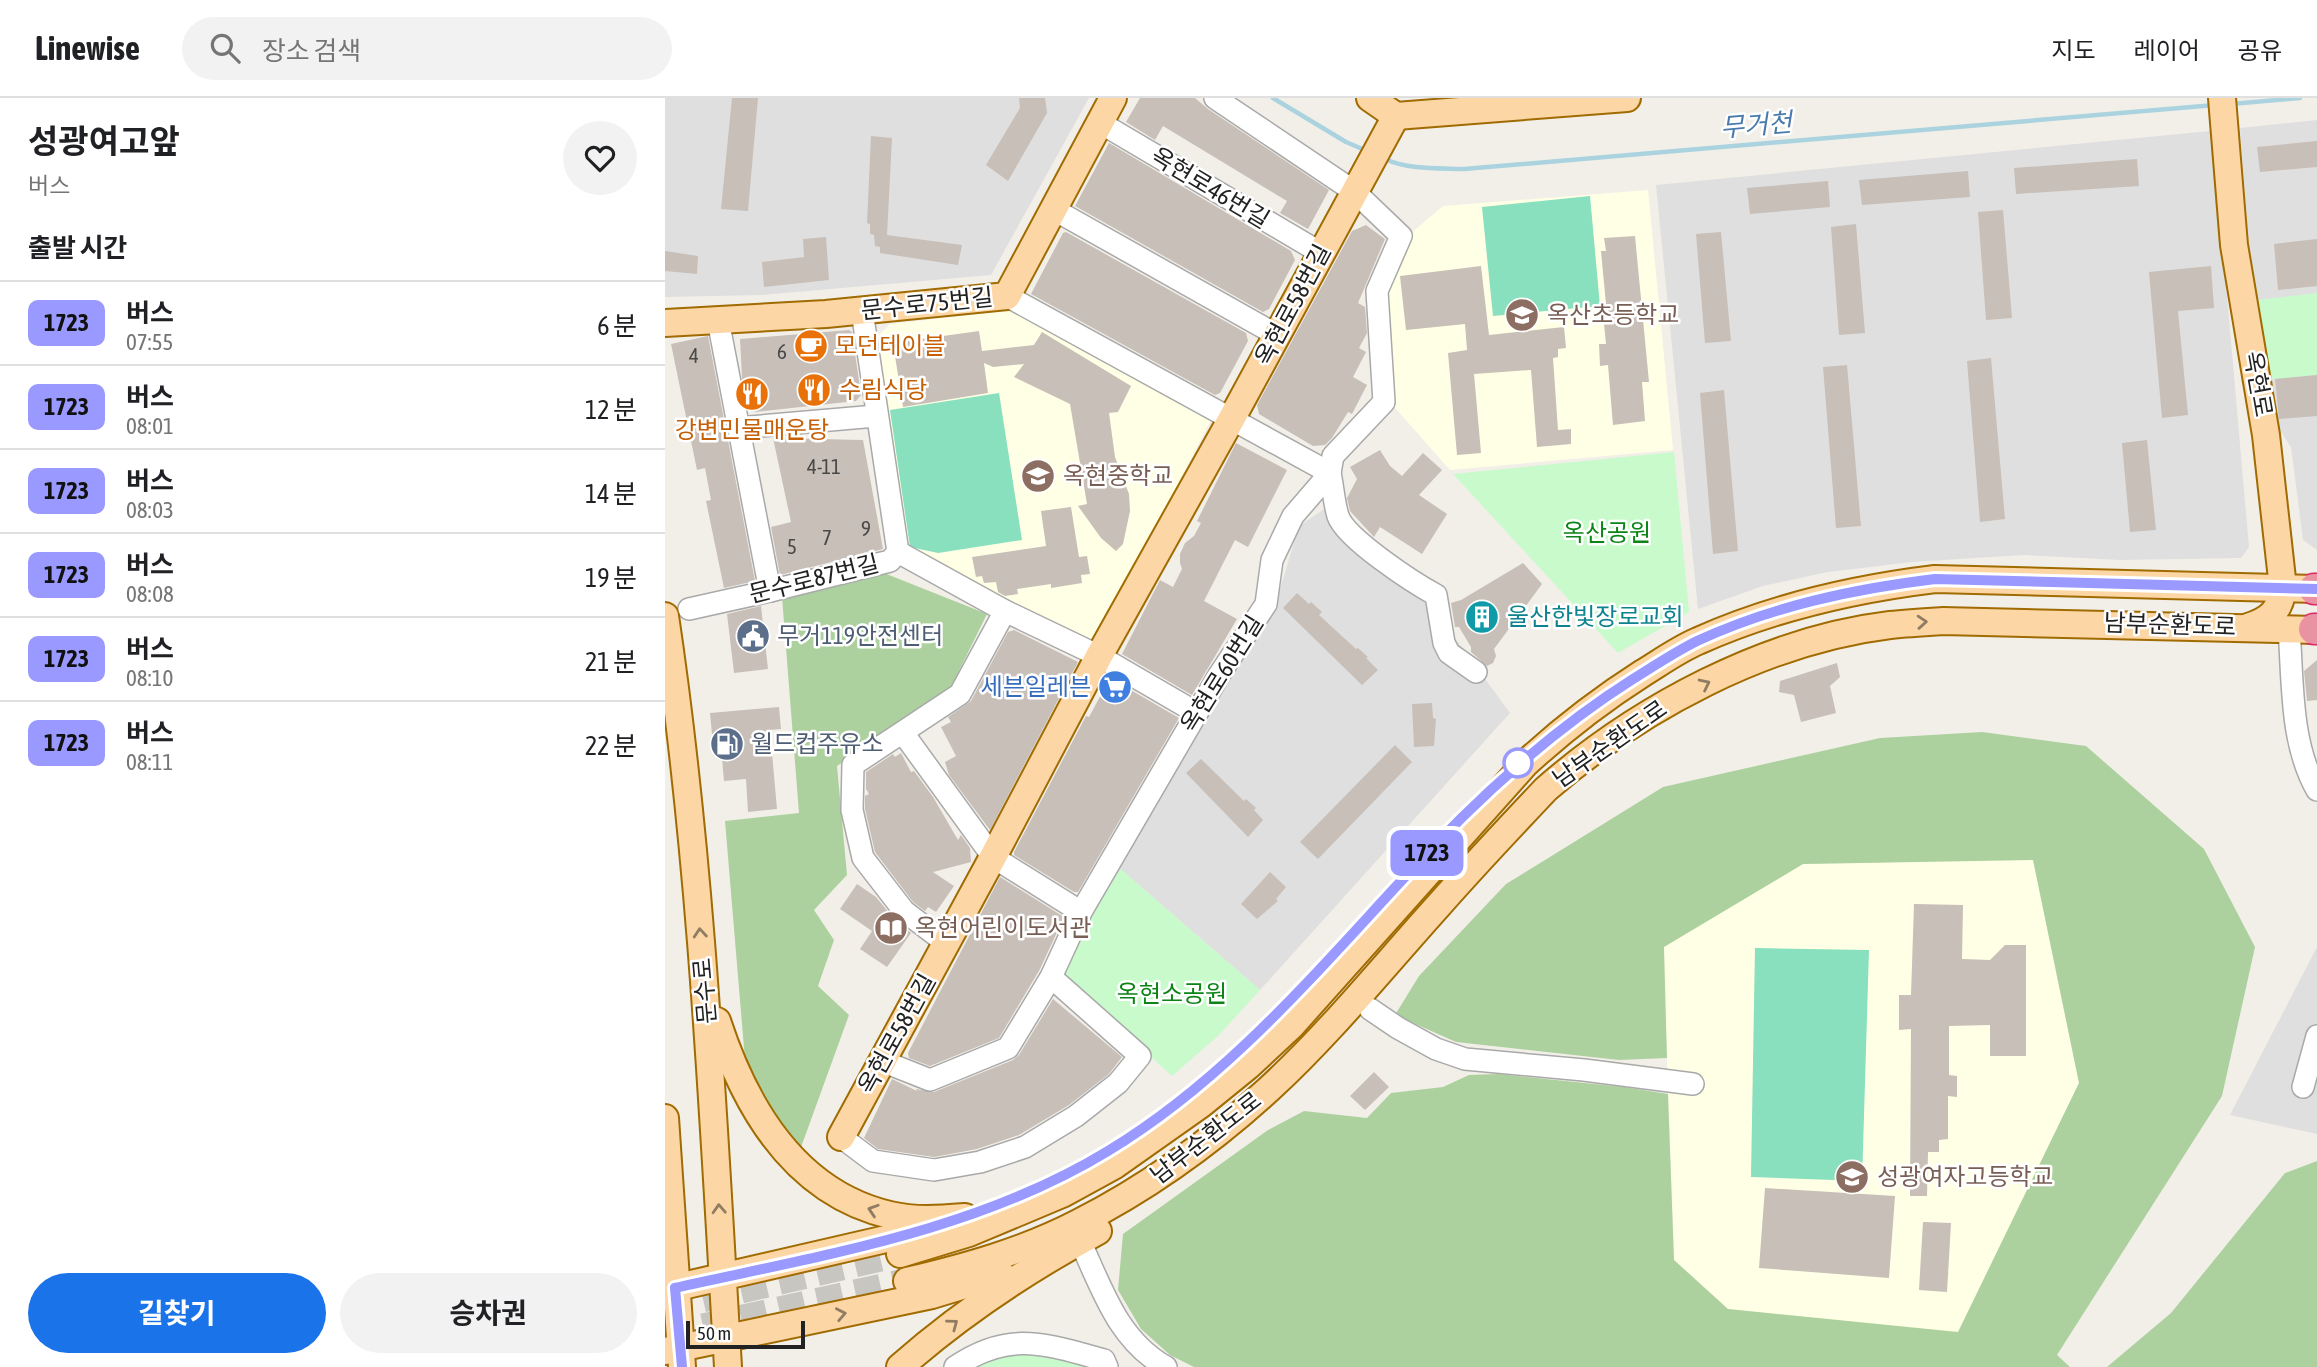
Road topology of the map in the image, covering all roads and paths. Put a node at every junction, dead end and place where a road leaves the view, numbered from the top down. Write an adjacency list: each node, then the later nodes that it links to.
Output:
1 (1112, 98): 7 (main road)
2 (1215, 98): 9 (street)
3 (1370, 98): 8 (main road)
4 (1627, 98): 5 (main road)
5 (1500, 102): 8 (main road)
6 (2223, 111): 22 (main road, 옥현로)
7 (1099, 122): 10 (main road); 11 (street, 옥현로46번길)
8 (1390, 126): 9 (main road, 옥현로58번길)
9 (1355, 192): 11 (main road, 옥현로58번길); 20 (street, 옥현로60번길)
10 (1053, 209): 12 (main road); 16 (street)
11 (1321, 253): 16 (main road, 옥현로58번길)
12 (1007, 296): 13 (main road, 문수로75번길); 18 (street, 문수로75번길)
13 (862, 311): 14 (main road, 문수로75번길); 17 (street)
14 (718, 320): 15 (main road, 문수로75번길); 19 (street)
15 (665, 323)
16 (1277, 335): 18 (main road, 옥현로58번길)
17 (876, 416): 19 (street); 21 (street)
18 (1232, 418): 20 (street); 29 (main road, 옥현로58번길)
19 (738, 428): 24 (street)
20 (1330, 473): 30 (street); 31 (street, 옥현로60번길)
21 (898, 552): 24 (street, 문수로87번길); 25 (street, 문수로87번길)
22 (2283, 588): 23 (main road, 남부순환도로); 27 (main road); 32 (main road, 남부순환도로)
23 (2316, 589)
24 (770, 591): 26 (street, 문수로87번길)
25 (1005, 611): 29 (street, 문수로87번길); 33 (street)
26 (677, 612): 39 (main road, 문수로, one-way to 26)
27 (2248, 627): 28 (main road, 남부순환도로); 34 (main road, 남부순환도로, one-way to 27)
28 (2309, 629): 35 (street)
29 (1099, 656): 31 (street); 36 (main road, 옥현로58번길)
30 (1476, 671)
31 (1197, 713): 37 (street, 옥현로60번길)
32 (1564, 727): 48 (main road); 50 (main road, 남부순환도로)
33 (903, 733): 36 (street); 38 (street)
34 (1583, 756): 41 (main road); 52 (main road, 남부순환도로)
35 (2317, 790)
36 (993, 857): 37 (street); 38 (main road, 옥현로58번길)
37 (1081, 912): 40 (street, 옥현로60번길)
38 (946, 943): 43 (main road, 옥현로58번길)
39 (704, 974): 48 (main road, one-way to 39); 51 (main road, 문수로, one-way to 39)
40 (1051, 977): 43 (street, 옥현로60번길); 47 (street)
41 (1370, 1009): 44 (street); 49 (main road)
42 (2317, 1036): 45 (street)
43 (882, 1061): 47 (main road, 옥현로58번길)
44 (1693, 1084)
45 (2303, 1087)
46 (665, 1118): 53 (main road)
47 (841, 1137)
48 (965, 1217): 51 (main road)
49 (1080, 1241): 54 (main road, one-way to 49); 55 (street); 59 (main road, one-way to 49)
50 (900, 1254)
51 (723, 1278): 53 (main road); 54 (main road, 문수로)
52 (907, 1281)
53 (670, 1289): 56 (main road)
54 (726, 1337): 56 (main road); 58 (main road, 문수로)
55 (1130, 1339): 57 (street); 61 (street)
56 (675, 1355)
57 (1105, 1363): 60 (street)
58 (728, 1367)
59 (899, 1367)
60 (955, 1367)
61 (1166, 1367)

